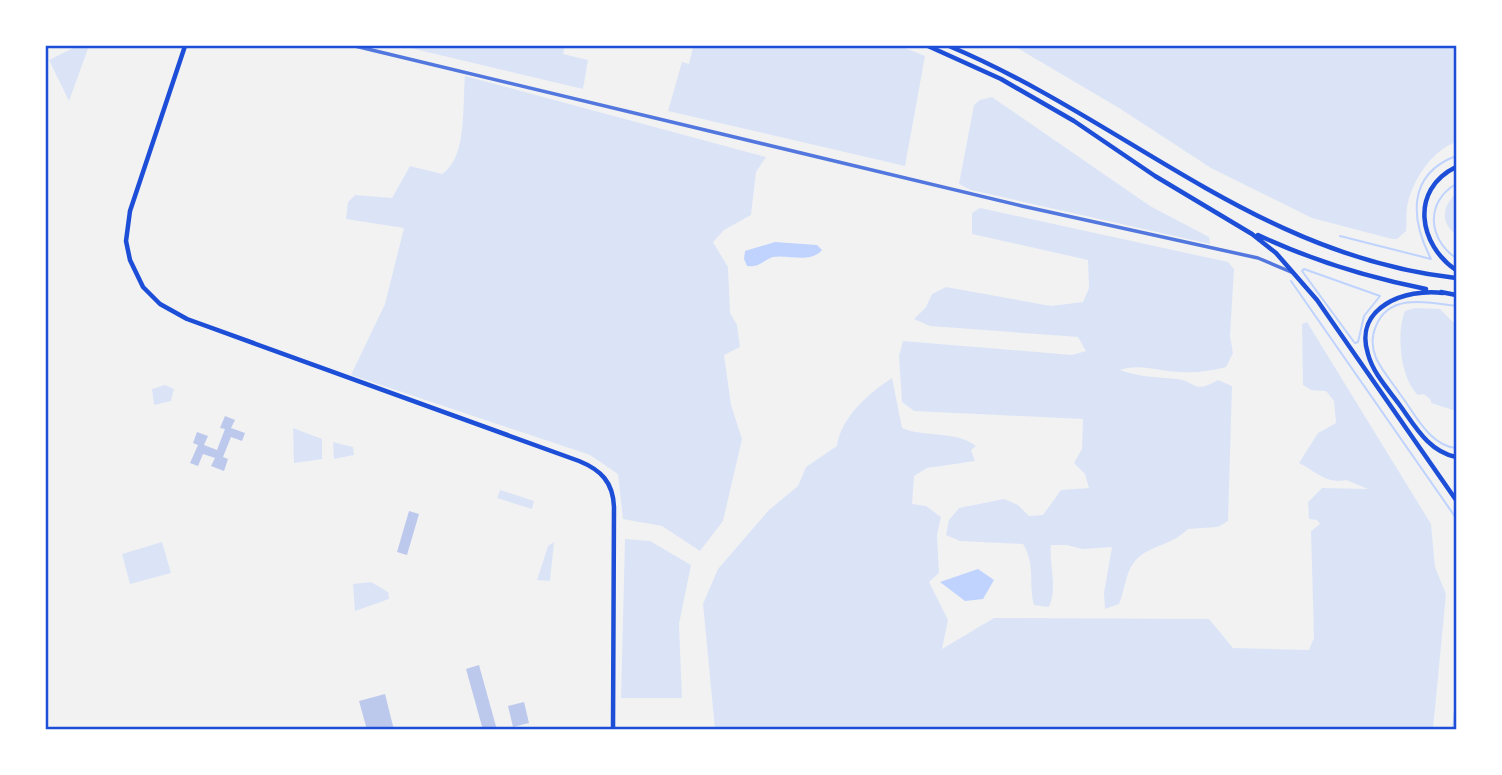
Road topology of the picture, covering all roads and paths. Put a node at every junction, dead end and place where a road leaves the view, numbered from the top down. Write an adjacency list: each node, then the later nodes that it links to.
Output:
1 (185, 46): 14 (main road)
2 (355, 46): 8 (street)
3 (928, 46): 6 (main road)
4 (949, 46): 9 (main road)
5 (1457, 167): 7 (main road)
6 (1238, 226): 8 (main road); 10 (main road)
7 (1457, 270)
8 (1297, 275): 13 (main road)
9 (1457, 278)
10 (1443, 292): 11 (main road); 12 (main road)
11 (1457, 295)
12 (1457, 457)
13 (1457, 500)
14 (613, 730)

